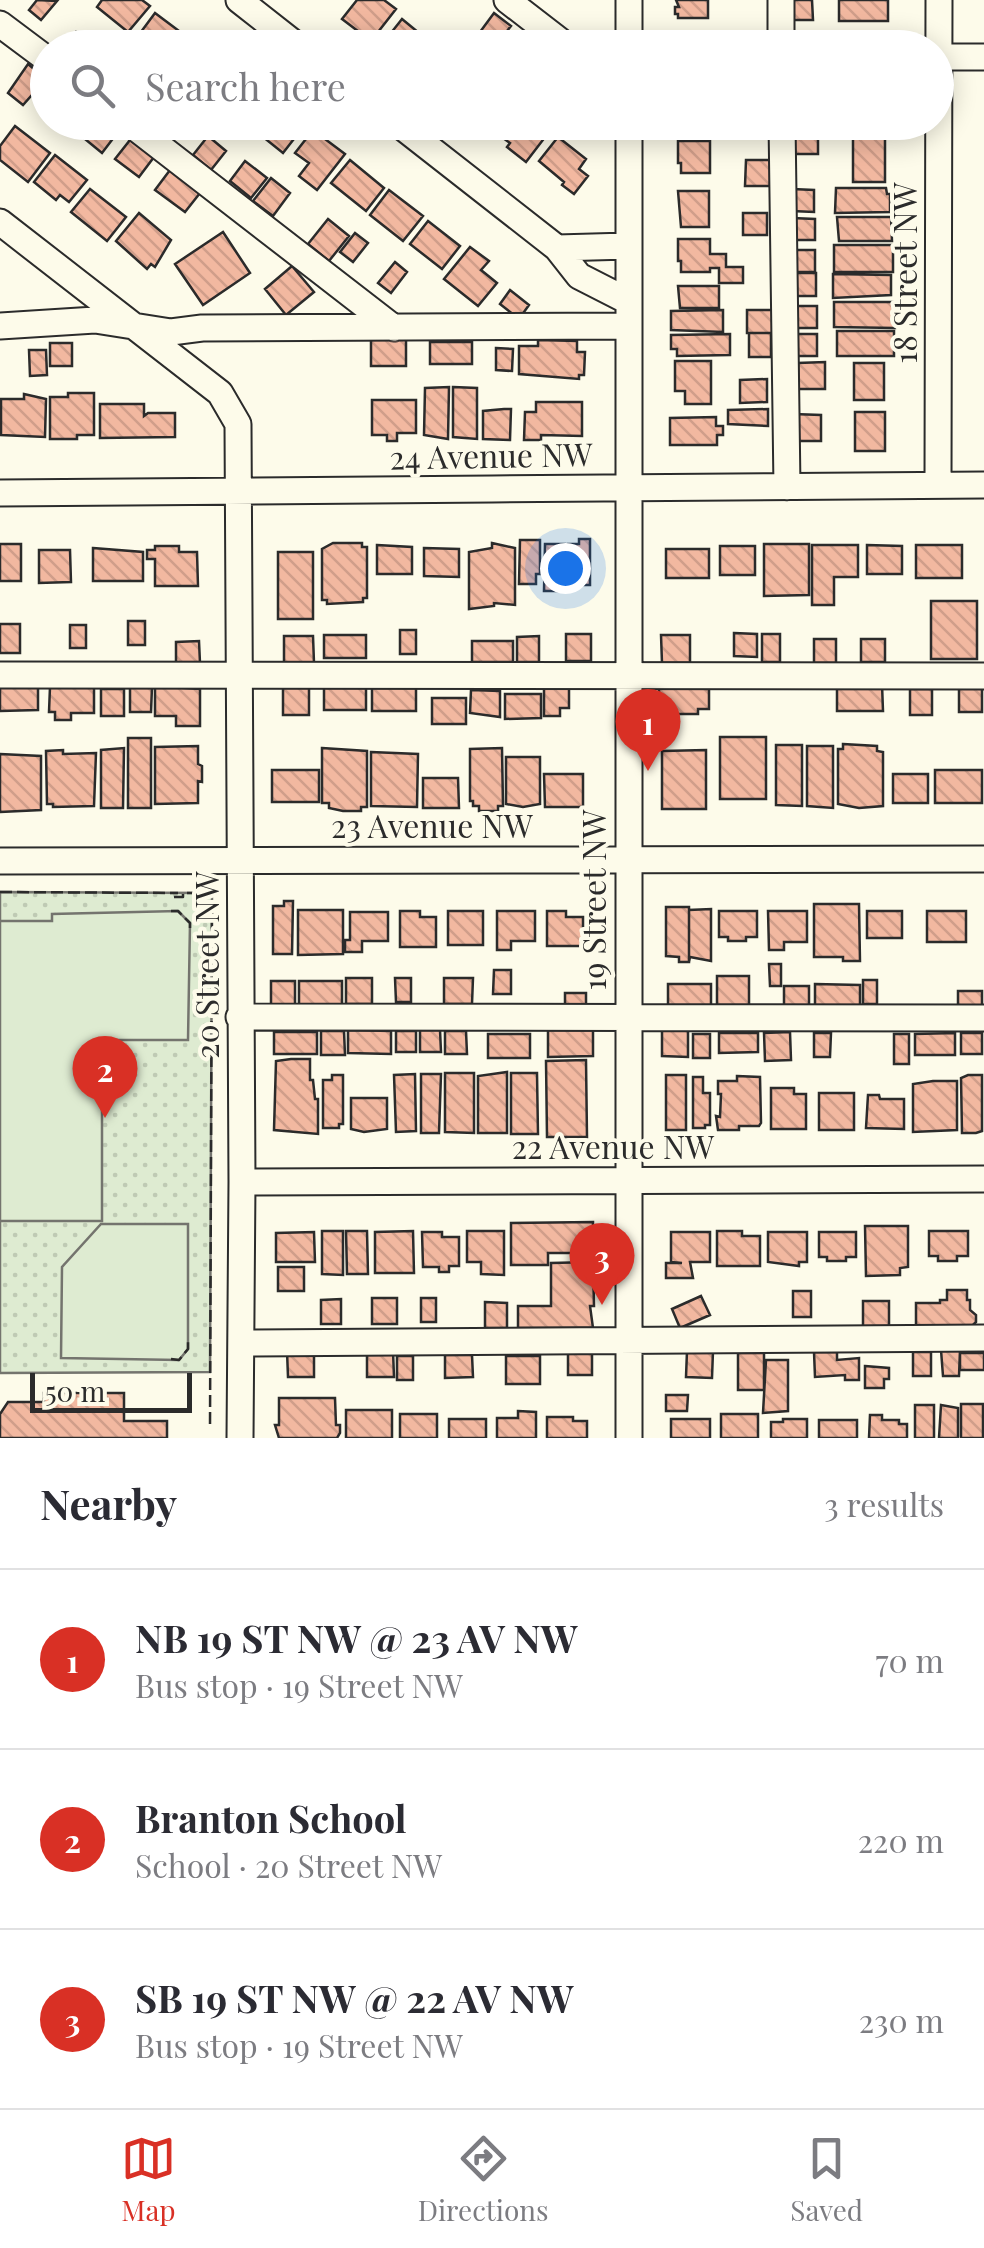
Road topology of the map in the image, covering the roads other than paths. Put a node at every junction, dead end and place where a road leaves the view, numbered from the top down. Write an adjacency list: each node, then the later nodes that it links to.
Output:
1 (238, 0): 7 (street)
2 (507, 0): 8 (street)
3 (629, 0): 9 (street)
4 (781, 0): 10 (street)
5 (939, 0): 11 (street, 18 Street NW)
6 (0, 24): 12 (street)
7 (277, 30)
8 (546, 30)
9 (629, 30)
10 (781, 30)
11 (938, 30)
12 (30, 46)
13 (984, 56): 14 (street)
14 (954, 57)
15 (151, 140): 26 (street)
16 (419, 140): 22 (street)
17 (629, 140): 21 (street, 19 Street NW)
18 (782, 140): 30 (street)
19 (938, 140): 27 (street, 18 Street NW)
20 (0, 222): 25 (street, 20 Street NW)
21 (628, 246): 22 (street); 23 (street, 19 Street NW)
22 (557, 248): 23 (street)
23 (628, 314): 26 (street); 29 (street, 19 Street NW)
24 (0, 326): 25 (street)
25 (136, 328): 26 (street); 32 (street, 20 Street NW)
26 (394, 328)
27 (938, 485): 28 (street, 24 Avenue NW); 30 (street, 24 Avenue NW)
28 (984, 485)
29 (628, 486): 30 (street, 24 Avenue NW); 32 (street, 24 Avenue NW); 35 (street, 19 Street NW)
30 (787, 486)
31 (0, 493): 32 (street, 24 Avenue NW)
32 (238, 493): 34 (street, 20 Street NW)
33 (0, 675): 34 (street)
34 (239, 675): 35 (street); 40 (street, 20 Street NW)
35 (628, 676): 36 (street); 37 (street, 19 Street NW)
36 (984, 676)
37 (627, 859): 38 (street, 23 Avenue NW); 40 (street, 23 Avenue NW); 42 (street, 19 Street NW)
38 (984, 859)
39 (0, 861): 40 (street, 23 Avenue NW)
40 (240, 861): 41 (street, 20 Street NW)
41 (239, 1017): 42 (street); 46 (street, 20 Street NW)
42 (628, 1018): 43 (street); 45 (street, 19 Street NW)
43 (984, 1018)
44 (984, 1179): 45 (street, 22 Avenue NW)
45 (628, 1180): 46 (street, 22 Avenue NW); 48 (street, 19 Street NW)
46 (242, 1182): 49 (street, 20 Street NW)
47 (984, 1338): 48 (street)
48 (628, 1340): 49 (street); 51 (street, 19 Street NW)
49 (241, 1343): 50 (street, 20 Street NW)
50 (240, 1438)
51 (629, 1438)

